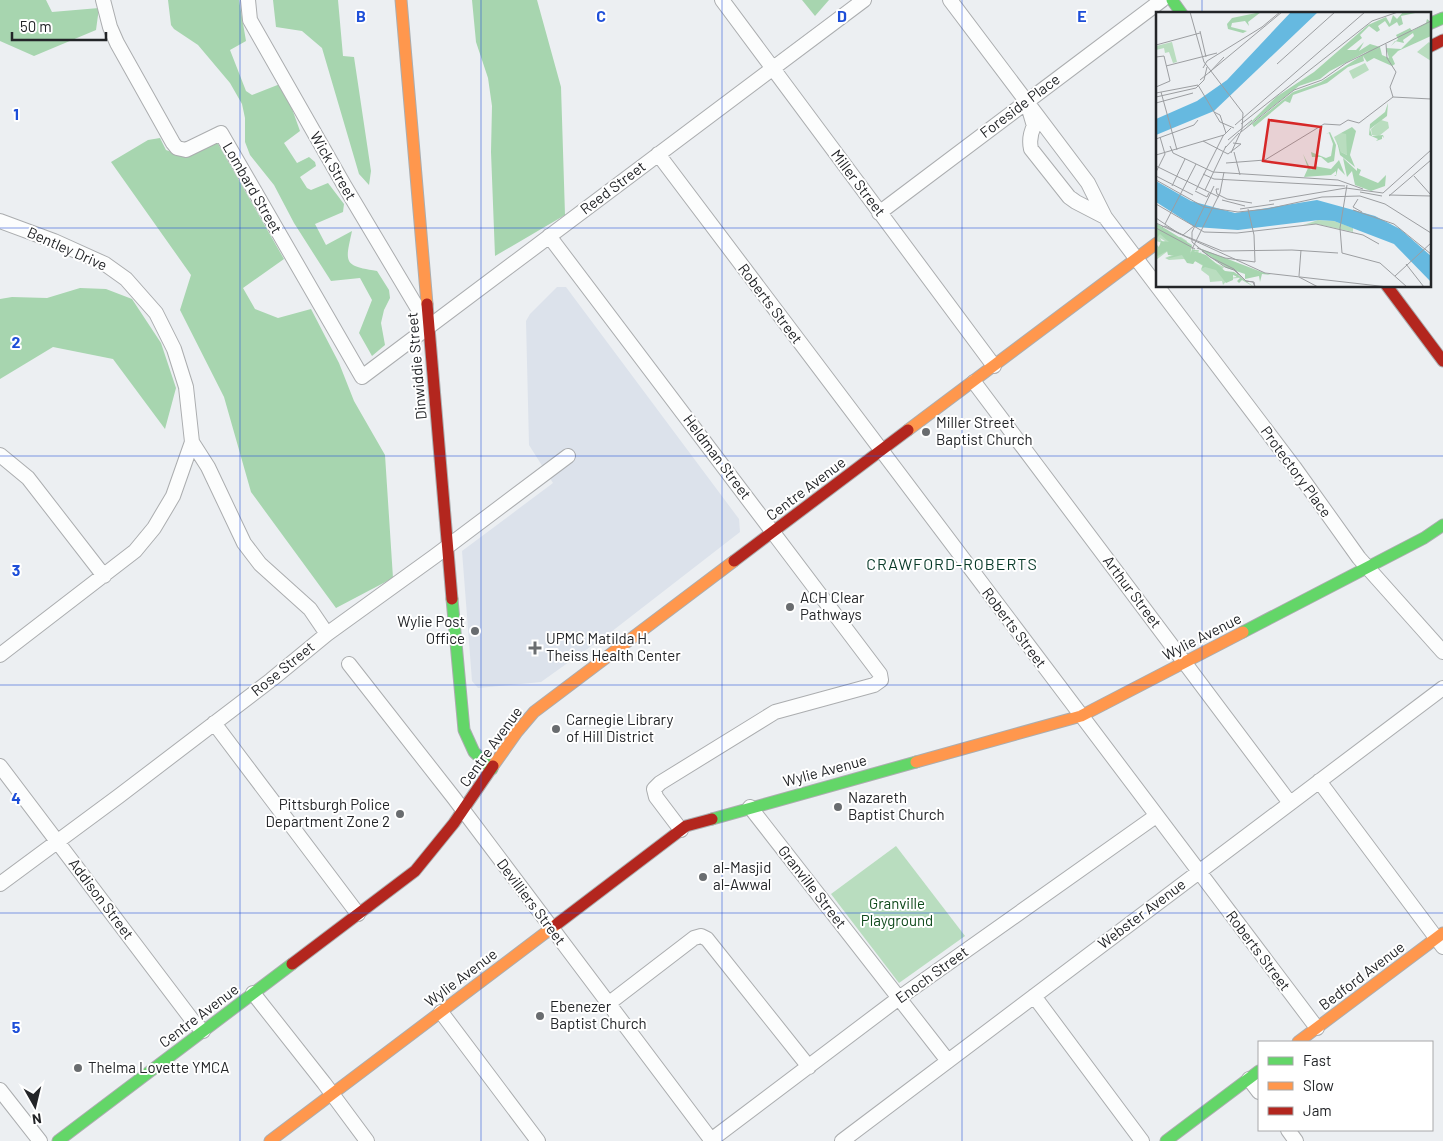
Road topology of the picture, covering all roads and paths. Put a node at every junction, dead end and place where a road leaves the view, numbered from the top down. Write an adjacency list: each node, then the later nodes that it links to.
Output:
1 (103, 0): 33 (street, Lombard Street)
2 (248, 0): 30 (street, Wick Street)
3 (402, 0): 30 (street, Dinwiddie Street)
4 (722, 0): 14 (street, Miller Street)
5 (864, 0): 14 (street, Reed Street)
6 (950, 0): 15 (street)
7 (1162, 0): 15 (street, Foreside Place)
8 (1172, 0): 9 (street)
9 (1181, 12)
10 (1443, 18): 11 (street)
11 (1430, 24)
12 (1443, 40): 13 (street)
13 (1430, 46)
14 (772, 68): 18 (street, Reed Street); 21 (street, Miller Street)
15 (1026, 101): 16 (street); 17 (street); 21 (street, Foreside Place)
16 (1050, 130): 17 (street); 19 (street)
17 (1030, 143): 20 (street, Protectory Place)
18 (658, 154): 24 (street, Reed Street); 36 (street, Roberts Street)
19 (1092, 188): 20 (street); 22 (street)
20 (1076, 202): 22 (street, Protectory Place)
21 (880, 213): 32 (street, Miller Street)
22 (1105, 217): 26 (street, Protectory Place)
23 (2, 221): 35 (street, Bentley Drive)
24 (550, 236): 30 (street, Reed Street); 40 (street, Heldman Street)
25 (1156, 244): 26 (street, Centre Avenue)
26 (1136, 259): 27 (street, Protectory Place); 32 (street, Centre Avenue)
27 (1156, 285)
28 (1159, 288): 42 (street, Protectory Place)
29 (1388, 288): 31 (street)
30 (429, 327): 33 (street, Reed Street); 41 (street, Dinwiddie Street)
31 (1443, 361)
32 (994, 366): 34 (street, Centre Avenue)
33 (362, 377)
34 (974, 382): 36 (street, Centre Avenue); 47 (street, Arthur Street)
35 (192, 442): 43 (street); 44 (street)
36 (882, 452): 40 (street, Centre Avenue); 50 (street, Roberts Street)
37 (0, 455): 43 (street)
38 (568, 456): 41 (street, Rose Street)
39 (1443, 525): 42 (street, Wylie Avenue)
40 (773, 532): 55 (street, Centre Avenue); 63 (street, Heldman Street)
41 (446, 547): 44 (street, Rose Street); 52 (street, Dinwiddie Street)
42 (1368, 568): 45 (street, Protectory Place); 47 (street, Wylie Avenue)
43 (104, 576): 46 (street)
44 (327, 634): 51 (street, Rose Street)
45 (1443, 652)
46 (0, 655)
47 (1185, 663): 50 (street, Wylie Avenue); 59 (street, Arthur Street)
48 (349, 664): 61 (street, Devilliers Street)
49 (1443, 688): 58 (street, Webster Avenue)
50 (1081, 716): 60 (street, Wylie Avenue); 62 (street, Roberts Street)
51 (214, 724): 64 (street, Rose Street); 67 (street)
52 (464, 730): 53 (street, Dinwiddie Street); 55 (street, Dinwiddie Street)
53 (463, 756)
54 (0, 766): 64 (street, Addison Street)
55 (492, 769): 57 (street, Centre Avenue)
56 (473, 770): 57 (street)
57 (484, 780): 61 (street, Centre Avenue)
58 (1320, 781): 59 (street, Webster Avenue); 69 (street)
59 (1290, 803): 65 (street, Webster Avenue)
60 (750, 807): 63 (street, Wylie Avenue); 72 (street, Granville Street)
61 (463, 811): 67 (street, Centre Avenue); 68 (street, Devilliers Street)
62 (1156, 816): 65 (street, Roberts Street); 72 (street, Enoch Street)
63 (681, 830): 68 (street, Wylie Avenue)
64 (57, 841): 66 (street, Rose Street); 76 (street, Addison Street)
65 (1199, 872): 71 (street, Webster Avenue); 75 (street, Roberts Street)
66 (0, 884)
67 (358, 914): 70 (street, Centre Avenue)
68 (551, 929): 73 (street, Devilliers Street); 74 (street, Wylie Avenue)
69 (1441, 940): 75 (street, Bedford Avenue)
70 (253, 993): 76 (street, Centre Avenue); 83 (street)
71 (1034, 996): 78 (street, Webster Avenue); 91 (street)
72 (899, 998): 78 (street, Granville Street); 79 (street, Enoch Street)
73 (608, 1004): 79 (street); 89 (street, Devilliers Street)
74 (441, 1012): 83 (street, Wylie Avenue); 88 (street)
75 (1317, 1028): 77 (street, Bedford Avenue)
76 (202, 1031): 85 (street, Centre Avenue)
77 (1299, 1041)
78 (948, 1061): 90 (street, Webster Avenue)
79 (809, 1067): 89 (street, Enoch Street)
80 (1254, 1075): 81 (street); 92 (street)
81 (1258, 1089)
82 (0, 1090): 84 (street)
83 (332, 1094): 86 (street, Wylie Avenue); 87 (street)
84 (40, 1141)
85 (58, 1141)
86 (270, 1141)
87 (367, 1141)
88 (538, 1141)
89 (711, 1141)
90 (842, 1141)
91 (1142, 1141)
92 (1166, 1141)

